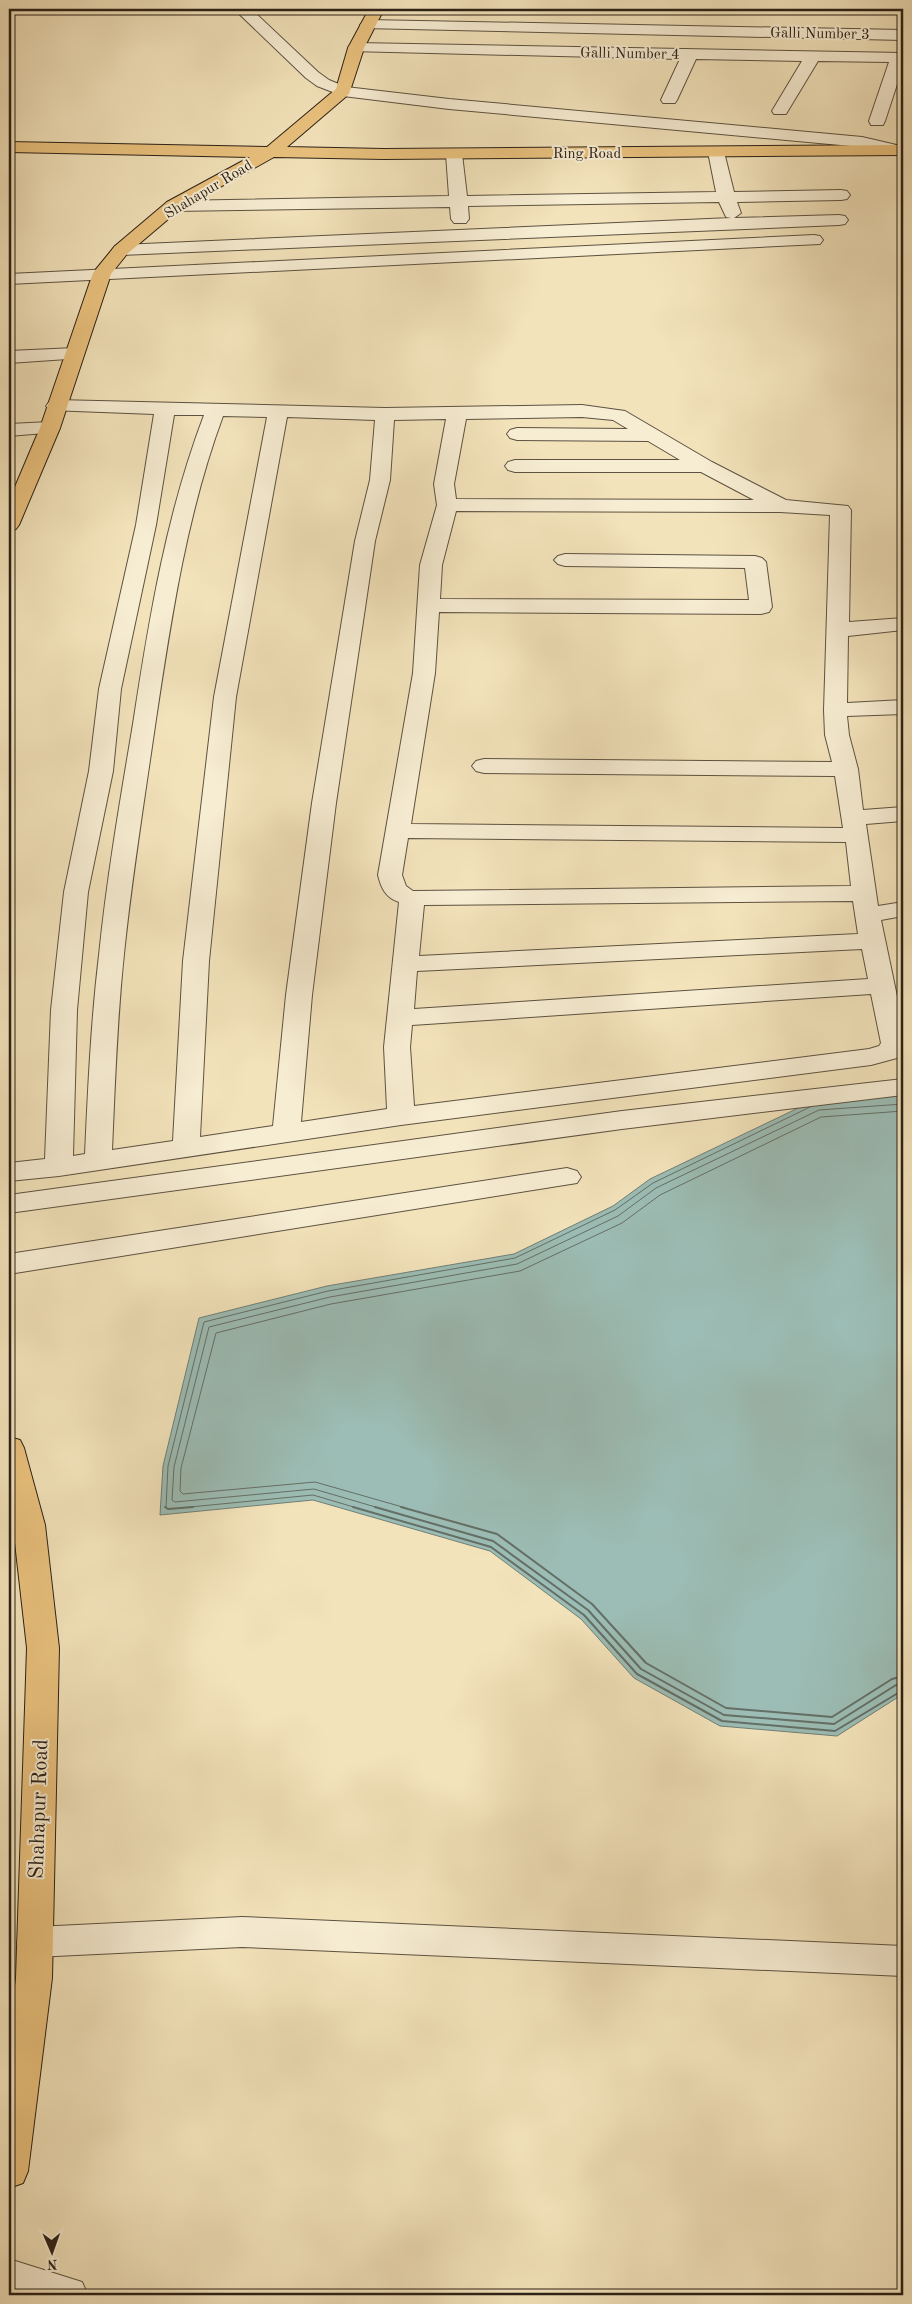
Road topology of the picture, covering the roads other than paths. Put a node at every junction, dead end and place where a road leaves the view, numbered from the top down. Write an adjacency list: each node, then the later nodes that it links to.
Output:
1 (242, 9): 12 (street)
2 (376, 9): 4 (main road)
3 (736, 14): 5 (street)
4 (368, 25): 5 (street, Galli Number 3); 7 (main road)
5 (738, 31): 6 (street, Galli Number 3); 9 (street)
6 (903, 34)
7 (356, 48): 8 (street, Galli Number 4); 12 (main road)
8 (690, 54): 9 (street, Galli Number 4); 13 (street)
9 (738, 55): 10 (street, Galli Number 4)
10 (814, 56): 11 (street, Galli Number 4); 14 (street)
11 (901, 58): 15 (street)
12 (343, 91): 17 (street); 18 (main road, Shahapur Road)
13 (669, 100)
14 (780, 111)
15 (877, 121)
16 (9, 147): 18 (main road, Ring Road)
17 (899, 150): 19 (main road, Ring Road)
18 (271, 152): 20 (main road, Ring Road); 24 (main road, Shahapur Road)
19 (716, 152): 20 (main road, Ring Road); 22 (street)
20 (454, 154): 23 (street)
21 (841, 195): 22 (street)
22 (726, 196): 23 (street); 26 (street)
23 (458, 200): 24 (street); 27 (street)
24 (173, 206): 29 (main road, Shahapur Road)
25 (838, 220): 26 (street)
26 (736, 223): 27 (street)
27 (462, 235): 29 (street)
28 (814, 240): 30 (street)
29 (120, 250): 30 (main road, Shahapur Road)
30 (102, 273): 31 (street); 32 (main road, Shahapur Road)
31 (9, 279)
32 (75, 354): 33 (street); 39 (main road, Shahapur Road)
33 (9, 357)
34 (165, 410): 35 (street); 39 (street); 72 (street)
35 (215, 411): 36 (street); 71 (street)
36 (278, 411): 37 (street); 70 (street)
37 (385, 414): 38 (street); 69 (street)
38 (457, 414): 42 (street); 45 (street)
39 (53, 417): 40 (street); 47 (main road, Shahapur Road)
40 (9, 430)
41 (517, 434): 42 (street)
42 (655, 435): 44 (street)
43 (515, 466): 44 (street)
44 (705, 466): 46 (street)
45 (447, 505): 46 (street); 49 (street)
46 (782, 506): 51 (street)
47 (9, 525)
48 (565, 560): 49 (street)
49 (429, 604): 58 (street)
50 (903, 624): 51 (street)
51 (837, 630): 53 (street)
52 (903, 707): 53 (street)
53 (835, 710): 55 (street)
54 (484, 766): 55 (street)
55 (846, 769): 57 (street)
56 (903, 814): 57 (street)
57 (854, 827): 58 (street); 60 (street)
58 (396, 832): 59 (street)
59 (412, 898): 60 (street); 63 (street)
60 (865, 904): 61 (street); 62 (street)
61 (903, 909)
62 (872, 941): 63 (street); 64 (street)
63 (406, 964): 65 (street)
64 (882, 986): 65 (street); 66 (street)
65 (401, 1018): 68 (street)
66 (898, 1042): 68 (street)
67 (903, 1087): 75 (street)
68 (401, 1116): 69 (street)
69 (286, 1134): 70 (street)
70 (186, 1147): 71 (street)
71 (98, 1161): 72 (street)
72 (58, 1167): 73 (street)
73 (9, 1172)
74 (567, 1177): 76 (street)
75 (9, 1204)
76 (9, 1264)
77 (9, 1448): 78 (main road, Shahapur Road)
78 (35, 1942): 79 (street); 80 (main road, Shahapur Road)
79 (903, 1961)
80 (9, 2172)
81 (9, 2277): 82 (street)
82 (68, 2295)

